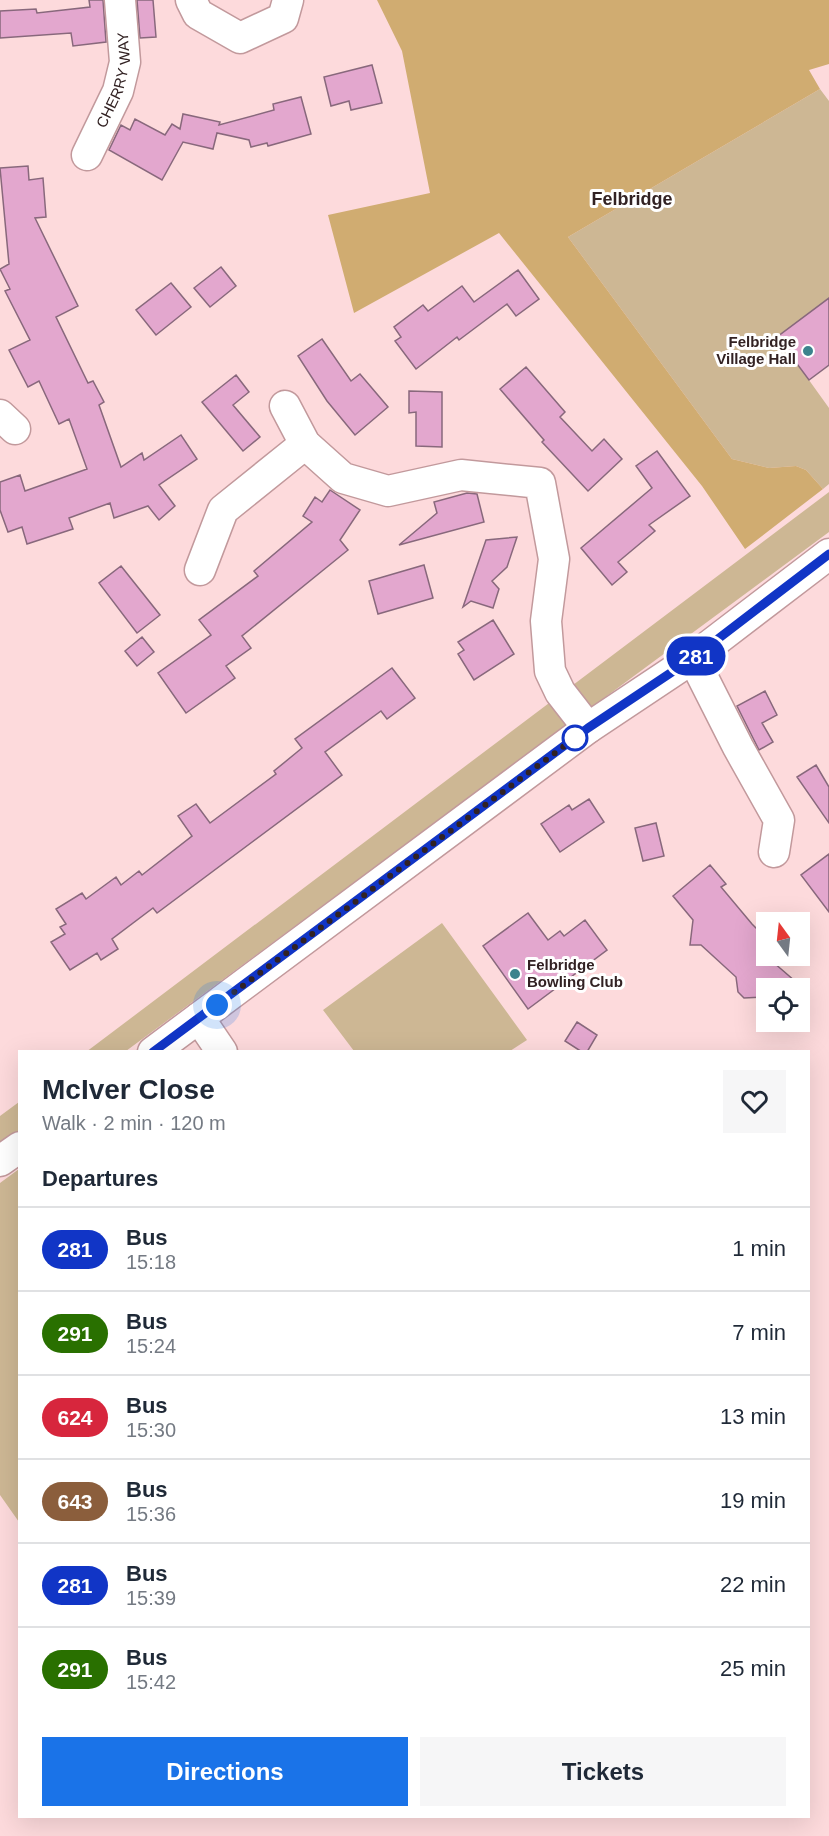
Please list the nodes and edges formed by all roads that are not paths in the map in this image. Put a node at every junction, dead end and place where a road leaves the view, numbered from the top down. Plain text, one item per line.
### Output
1 (120, 0) edge
2 (191, 0) edge
3 (288, 0) edge
4 (87, 155) dead end
5 (285, 406) dead end
6 (305, 444) junction
7 (829, 554) edge
8 (200, 570) dead end
9 (693, 658) junction
10 (588, 728) junction
11 (774, 852) dead end
12 (199, 1018) junction
13 (156, 1050) edge
14 (221, 1050) edge
15 (18, 1148) edge
16 (0, 1161) edge

1 - 4 street, CHERRY WAY
2 - 3 street
5 - 6 street
6 - 8 street
6 - 10 street
7 - 9 street
9 - 10 street
9 - 11 street
10 - 12 street
12 - 13 street
12 - 14 street
15 - 16 street

